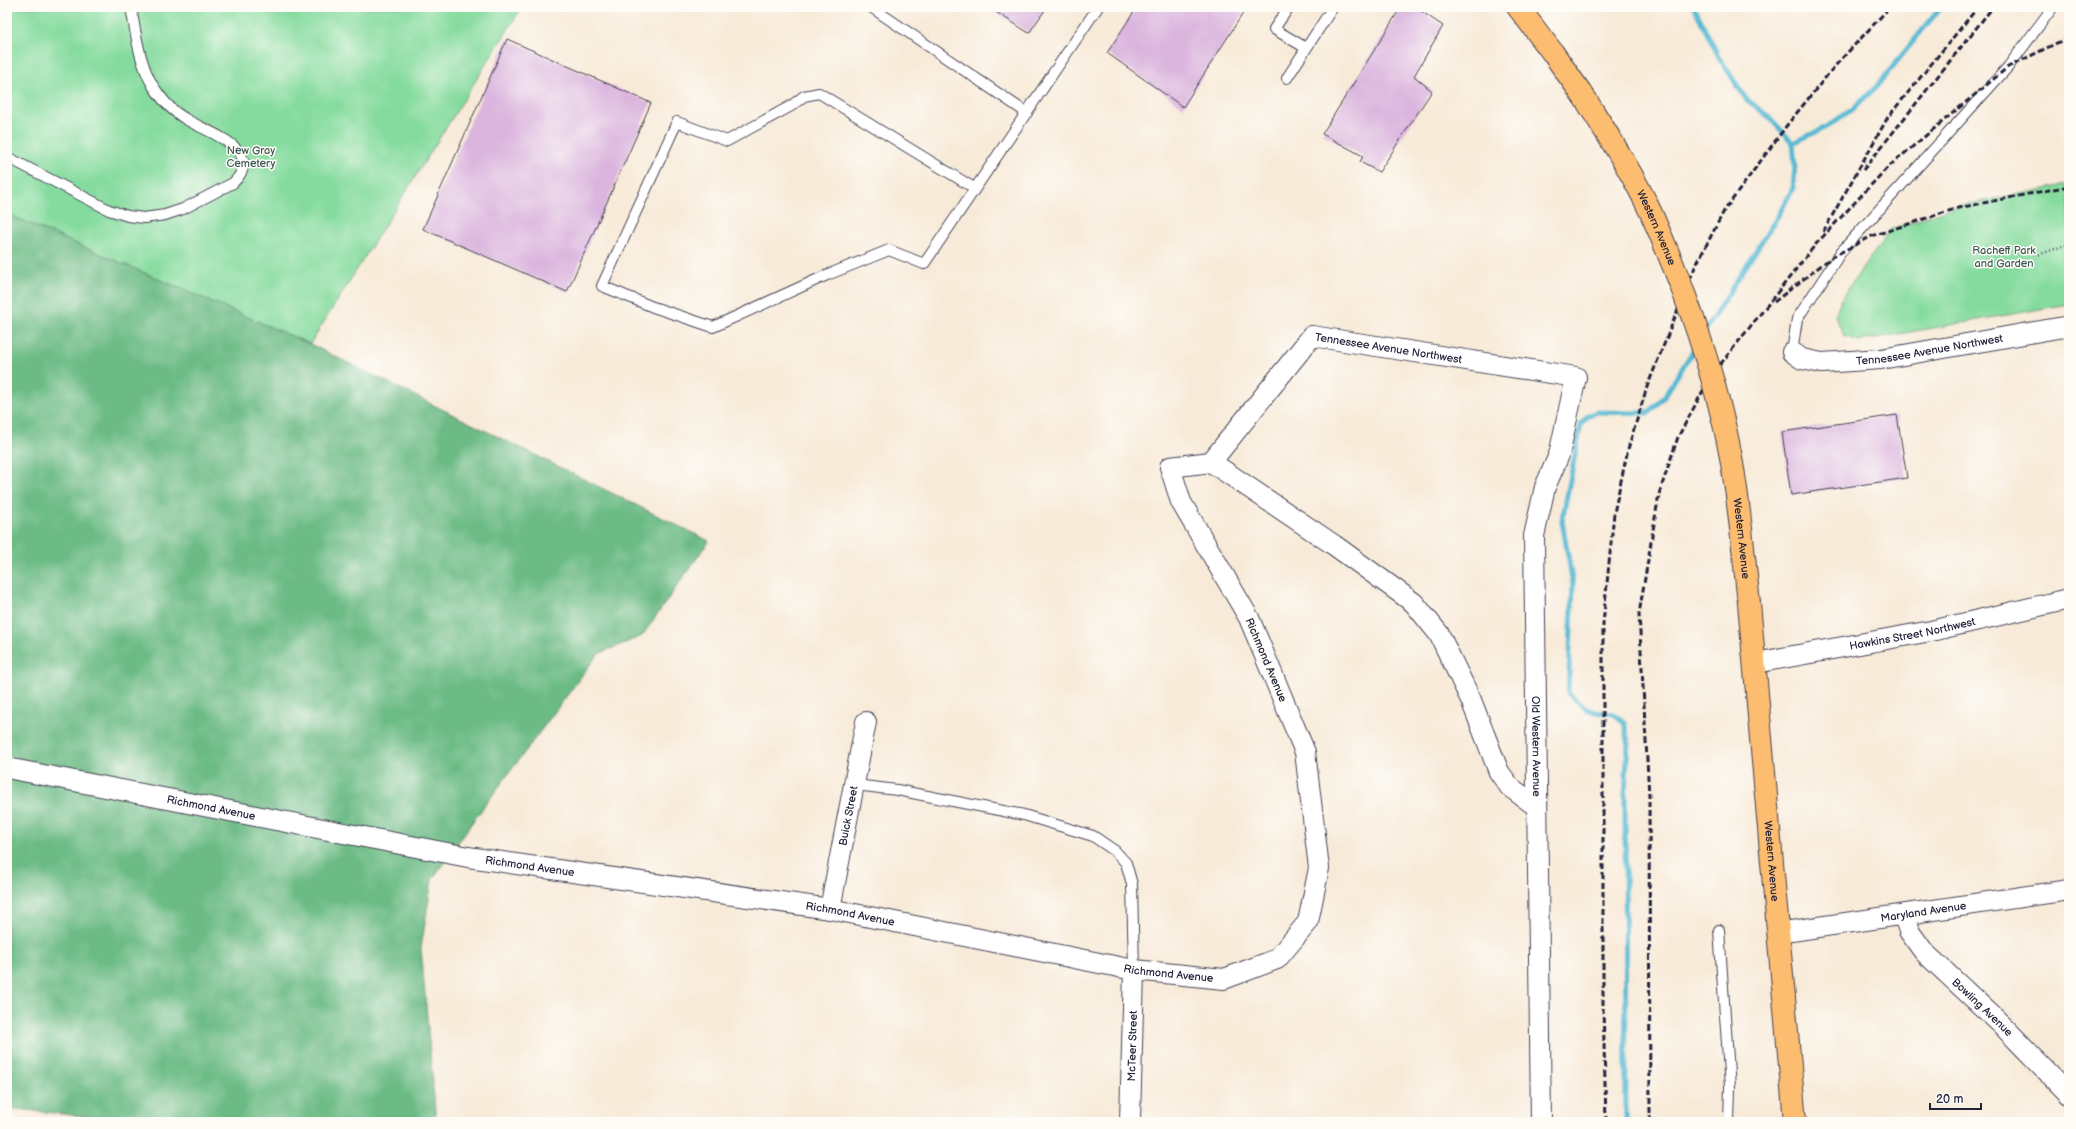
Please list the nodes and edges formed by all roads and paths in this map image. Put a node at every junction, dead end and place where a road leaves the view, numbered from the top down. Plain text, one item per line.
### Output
1 (131, 7) edge
2 (871, 7) edge
3 (1098, 7) edge
4 (1289, 7) edge
5 (1333, 7) edge
6 (1518, 7) edge
7 (2053, 7) edge
8 (1306, 48) junction
9 (1287, 78) dead end
10 (1027, 113) junction
11 (7, 157) edge
12 (974, 188) junction
13 (2069, 244) edge
14 (2035, 256) dead end
15 (2069, 326) edge
16 (1792, 352) joint
17 (1576, 378) joint
18 (1211, 462) junction
19 (2069, 598) edge
20 (1755, 663) junction
21 (866, 722) dead end
22 (7, 768) edge
23 (855, 785) junction
24 (1537, 807) junction
25 (2069, 890) edge
26 (830, 909) junction
27 (1904, 916) junction
28 (1719, 930) dead end
29 (1778, 933) junction
30 (1134, 970) junction
31 (2069, 1094) edge
32 (1130, 1122) edge
33 (1541, 1122) edge
34 (1729, 1122) edge
35 (1795, 1122) edge

1 - 11 lane
2 - 10 lane
3 - 10 lane
4 - 8 lane
5 - 8 lane
6 - 20 main road, Western Avenue, bridge
7 - 16 lane
8 - 9 lane
10 - 12 lane
12 - 12 lane
13 - 14 path
15 - 16 street, Tennessee Avenue Northwest
17 - 18 street, Tennessee Avenue Northwest
17 - 24 street, Old Western Avenue
18 - 24 street
18 - 30 street, Richmond Avenue
19 - 20 street, Hawkins Street Northwest
20 - 29 main road, Western Avenue
21 - 23 street, Buick Street
22 - 26 street, Richmond Avenue
23 - 26 street, Buick Street
23 - 30 lane
24 - 33 street, Old Western Avenue
25 - 27 street, Maryland Avenue
26 - 30 street, Richmond Avenue
27 - 29 street, Maryland Avenue
27 - 31 street, Bowling Avenue
28 - 34 lane
29 - 35 main road, Western Avenue
30 - 32 street, McTeer Street

